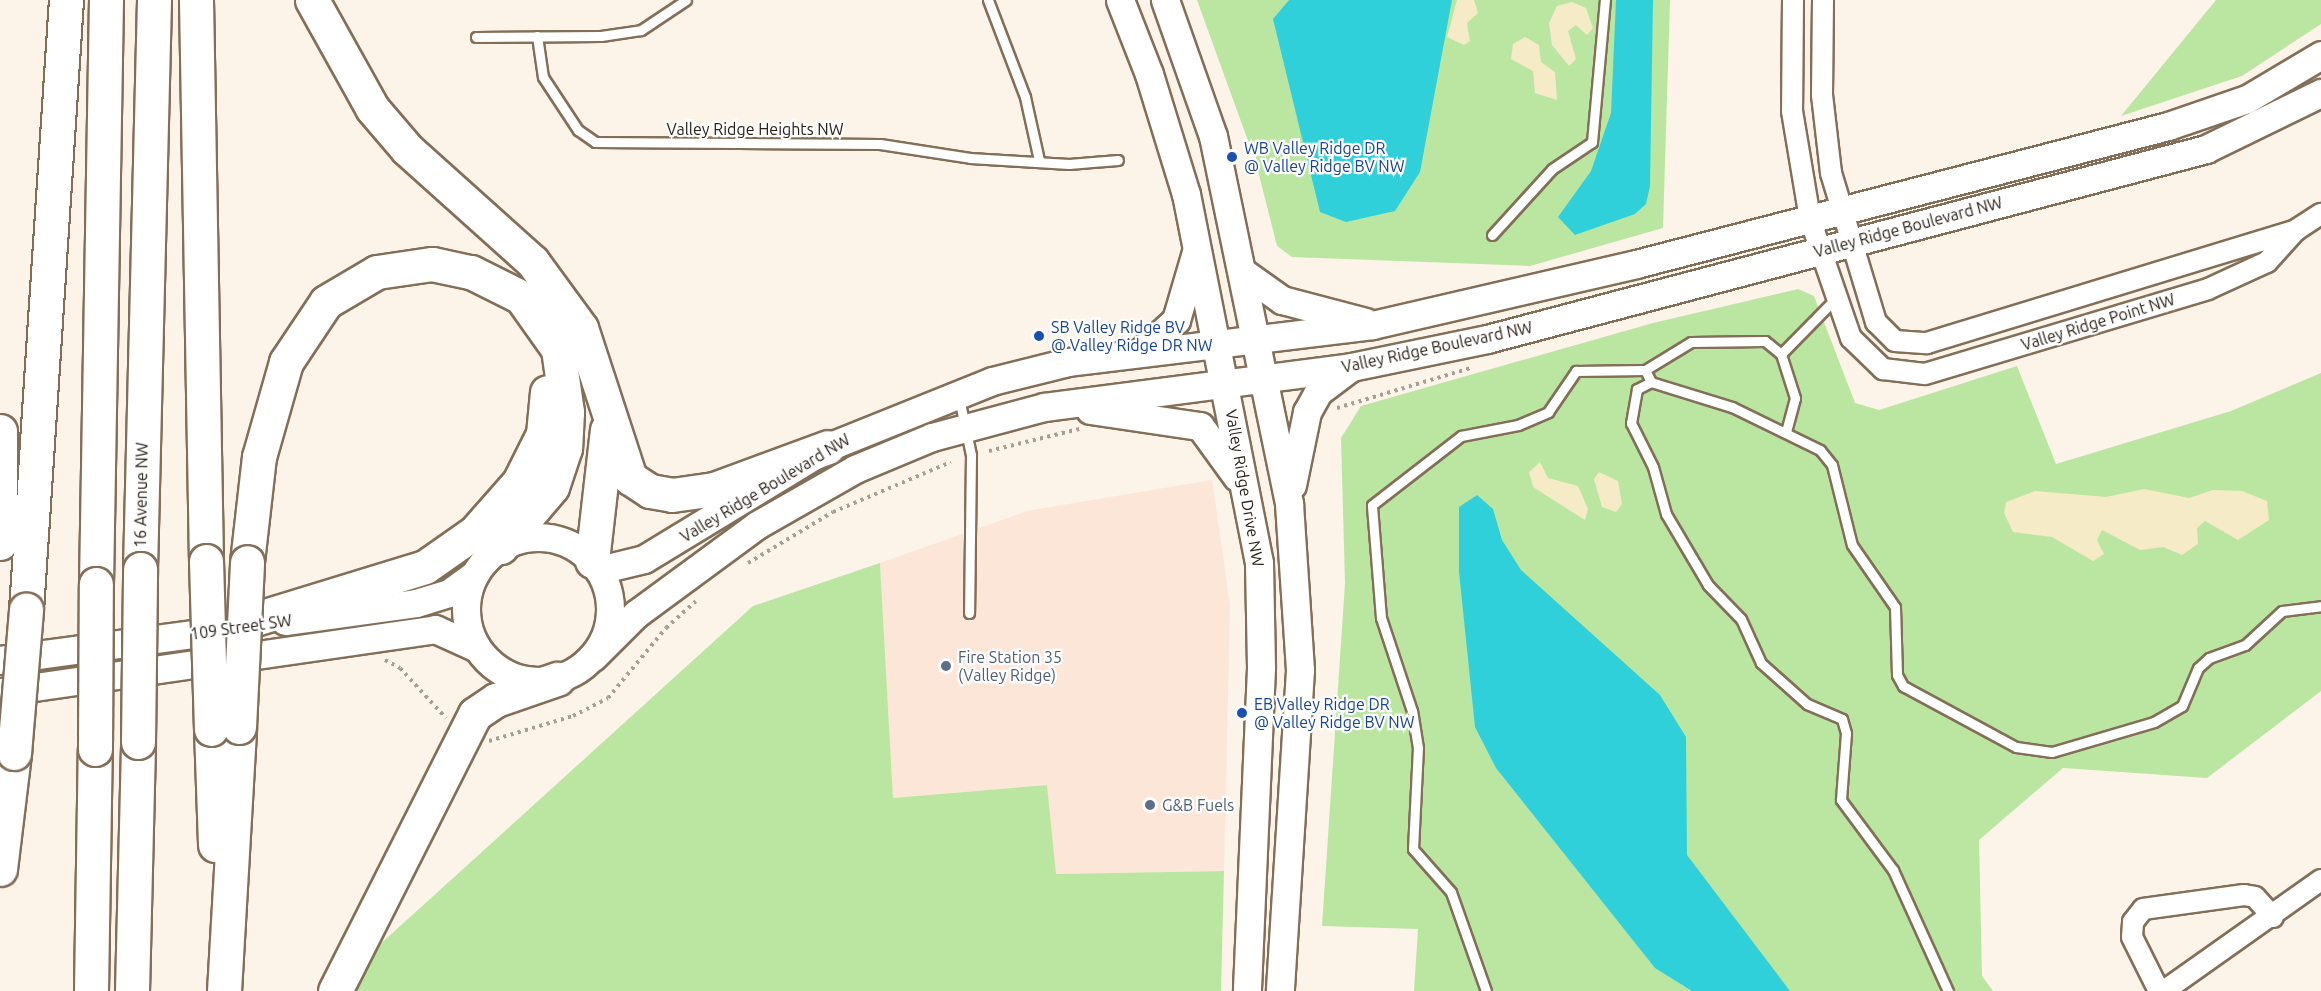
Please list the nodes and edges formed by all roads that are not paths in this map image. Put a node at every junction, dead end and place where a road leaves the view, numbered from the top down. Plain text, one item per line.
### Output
1 (66, 0) edge
2 (105, 0) edge
3 (154, 0) edge
4 (196, 0) edge
5 (312, 0) edge
6 (686, 0) edge
7 (988, 0) edge
8 (1120, 0) edge
9 (1165, 0) edge
10 (1605, 0) edge
11 (1793, 0) edge
12 (1823, 0) edge
13 (537, 36) junction
14 (476, 37) dead end
15 (2321, 55) edge
16 (2321, 93) edge
17 (1039, 160) junction
18 (1118, 160) dead end
19 (1839, 211) junction
20 (2321, 214) edge
21 (1810, 219) junction
22 (2296, 230) junction
23 (1492, 235) dead end
24 (1849, 243) junction
25 (1198, 245) junction
26 (1819, 250) junction
27 (1244, 273) junction
28 (1836, 298) junction
29 (542, 321) junction
30 (1372, 325) junction
31 (1258, 341) junction
32 (1896, 341) junction
33 (1218, 346) junction
34 (1140, 353) junction
35 (1781, 354) junction
36 (1352, 367) junction
37 (1883, 369) junction
38 (1644, 370) junction
39 (1266, 379) junction
40 (1651, 382) junction
41 (1225, 384) junction
42 (956, 392) junction
43 (1044, 407) junction
44 (609, 413) junction
45 (969, 425) junction
46 (0, 431) edge
47 (1786, 432) junction
48 (828, 447) junction
49 (1247, 495) junction
50 (1289, 504) junction
51 (0, 543) edge
52 (501, 548) junction
53 (595, 565) junction
54 (476, 574) junction
55 (2321, 606) edge
56 (969, 613) dead end
57 (219, 630) junction
58 (477, 648) junction
59 (593, 657) junction
60 (0, 660) edge
61 (557, 679) junction
62 (0, 692) edge
63 (225, 728) junction
64 (0, 869) edge
65 (2321, 880) edge
66 (2273, 917) junction
67 (91, 991) edge
68 (132, 991) edge
69 (222, 991) edge
70 (335, 991) edge
71 (1247, 991) edge
72 (1280, 991) edge
73 (1486, 991) edge
74 (1948, 991) edge
75 (2159, 991) edge
76 (2164, 991) edge

1 - 64 highway, bridge
2 - 67 highway, bridge
3 - 68 highway, 16 Avenue NW, bridge
4 - 63 highway, bridge
5 - 44 highway
6 - 13 lane
7 - 17 lane
8 - 25 street, Valley Ridge Drive NW
9 - 27 street
10 - 23 lane
11 - 21 street
12 - 19 street
13 - 14 lane
13 - 17 lane, Valley Ridge Heights NW
15 - 19 street, Valley Ridge Boulevard NW
16 - 24 street, Valley Ridge Boulevard NW
17 - 18 lane, Valley Ridge Heights NW
19 - 21 street, Valley Ridge Boulevard NW
19 - 24 street
20 - 22 street, Valley Ridge Point NW
21 - 26 street
21 - 30 street, Valley Ridge Boulevard NW
22 - 32 street, Valley Ridge Point NW
22 - 37 street, Valley Ridge Point NW
24 - 26 street, Valley Ridge Boulevard NW
24 - 32 street
25 - 33 street, Valley Ridge Drive NW
25 - 34 street
26 - 28 street
26 - 36 street, Valley Ridge Boulevard NW
27 - 30 street
27 - 31 street
28 - 35 lane
28 - 37 street
29 - 52 highway
29 - 57 highway
29 - 63 highway, bridge
30 - 31 street, Valley Ridge Boulevard NW
31 - 33 street, Valley Ridge Boulevard NW
31 - 39 street
32 - 37 street
33 - 34 street, Valley Ridge Boulevard NW
33 - 41 street, Valley Ridge Drive NW
34 - 42 street, Valley Ridge Boulevard NW
35 - 38 lane
35 - 47 lane
36 - 39 street, Valley Ridge Boulevard NW
36 - 50 street
38 - 40 lane
38 - 73 lane
39 - 41 street, Valley Ridge Boulevard NW
39 - 50 street
40 - 47 lane
40 - 74 lane
41 - 43 street, Valley Ridge Boulevard NW
41 - 49 street, Valley Ridge Drive NW
42 - 45 lane
42 - 48 street, Valley Ridge Boulevard NW
43 - 45 street, Valley Ridge Boulevard NW
43 - 49 street
44 - 48 highway
44 - 53 highway
45 - 56 lane
45 - 59 street, Valley Ridge Boulevard NW
46 - 51 highway
47 - 55 lane
48 - 53 street, Valley Ridge Boulevard NW
49 - 71 street, Valley Ridge Drive NW
50 - 72 street
52 - 53 street
52 - 54 street
53 - 59 street
54 - 57 street, 109 Street SW
54 - 58 street
57 - 60 street, 109 Street SW
58 - 61 street
58 - 62 street, 109 Street SW
59 - 61 street
61 - 70 highway
63 - 69 highway
65 - 66 street
66 - 75 street
66 - 76 street

